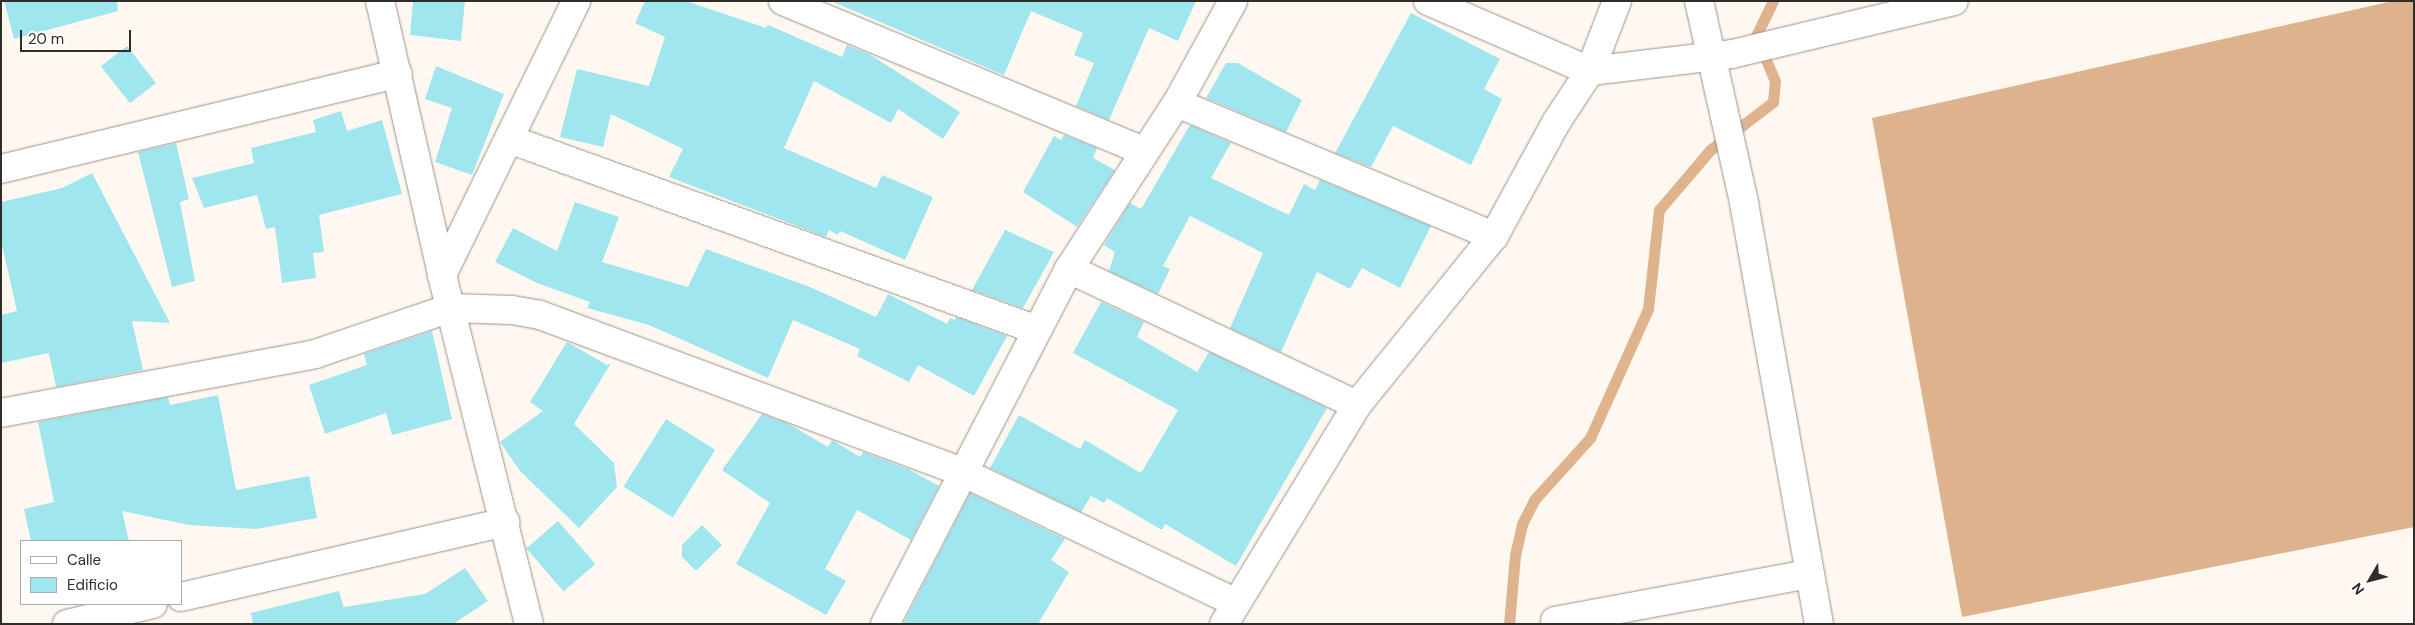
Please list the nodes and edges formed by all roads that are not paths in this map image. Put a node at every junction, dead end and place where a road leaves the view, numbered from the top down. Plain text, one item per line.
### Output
1 (380, 1) edge
2 (576, 1) edge
3 (782, 1) edge
4 (1233, 1) edge
5 (1428, 1) edge
6 (1617, 1) edge
7 (1699, 1) edge
8 (1954, 1) edge
9 (1709, 55) junction
10 (1590, 71) junction
11 (398, 74) junction
12 (1177, 103) junction
13 (509, 139) junction
14 (1144, 151) junction
15 (1, 169) edge
16 (1494, 236) junction
17 (1069, 269) junction
18 (442, 275) junction
19 (451, 308) junction
20 (1037, 330) junction
21 (1357, 405) junction
22 (1, 413) edge
23 (964, 472) junction
24 (505, 522) junction
25 (1808, 574) junction
26 (182, 597) edge
27 (149, 605) edge
28 (1230, 614) edge
29 (1555, 622) dead end
30 (67, 624) edge
31 (529, 624) edge
32 (885, 624) edge
33 (1819, 624) edge

1 - 11 street
2 - 13 street
3 - 14 street
4 - 12 street
5 - 10 street
6 - 10 street
7 - 9 street
8 - 9 street
9 - 10 street
9 - 25 street
10 - 16 street
11 - 15 street
11 - 18 street
12 - 14 street
12 - 16 street
13 - 18 street
13 - 20 street
14 - 17 street
16 - 21 street
17 - 20 street
17 - 21 street
18 - 19 street
19 - 22 street
19 - 23 street
19 - 24 street
20 - 23 street
21 - 28 street
23 - 28 street
23 - 32 street
24 - 26 street
24 - 31 street
25 - 29 street
25 - 33 street
27 - 30 street

